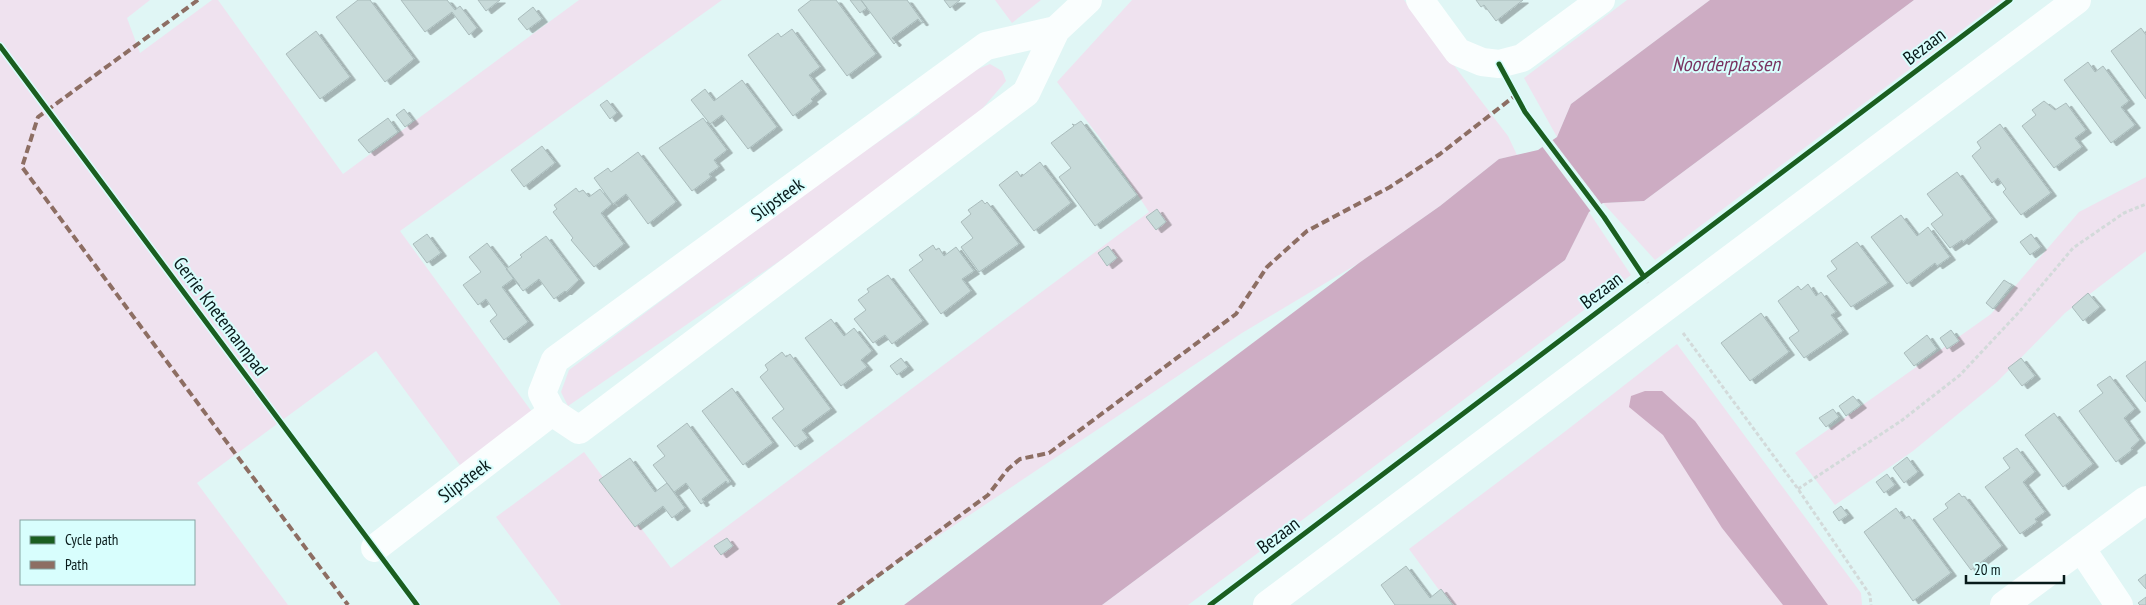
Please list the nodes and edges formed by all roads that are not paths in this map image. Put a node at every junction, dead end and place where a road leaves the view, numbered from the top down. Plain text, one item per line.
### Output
1 (1088, 0) edge
2 (1420, 0) edge
3 (1601, 0) edge
4 (2077, 0) edge
5 (1056, 30) junction
6 (552, 412) junction
7 (2146, 500) edge
8 (375, 548) dead end
9 (2081, 548) junction
10 (1267, 605) edge
11 (2004, 605) edge
12 (2119, 605) edge

1 - 5 street
2 - 3 street
4 - 10 street
5 - 6 street, Slipsteek
5 - 6 street
6 - 8 street, Slipsteek
7 - 9 street
9 - 11 street
9 - 12 street

